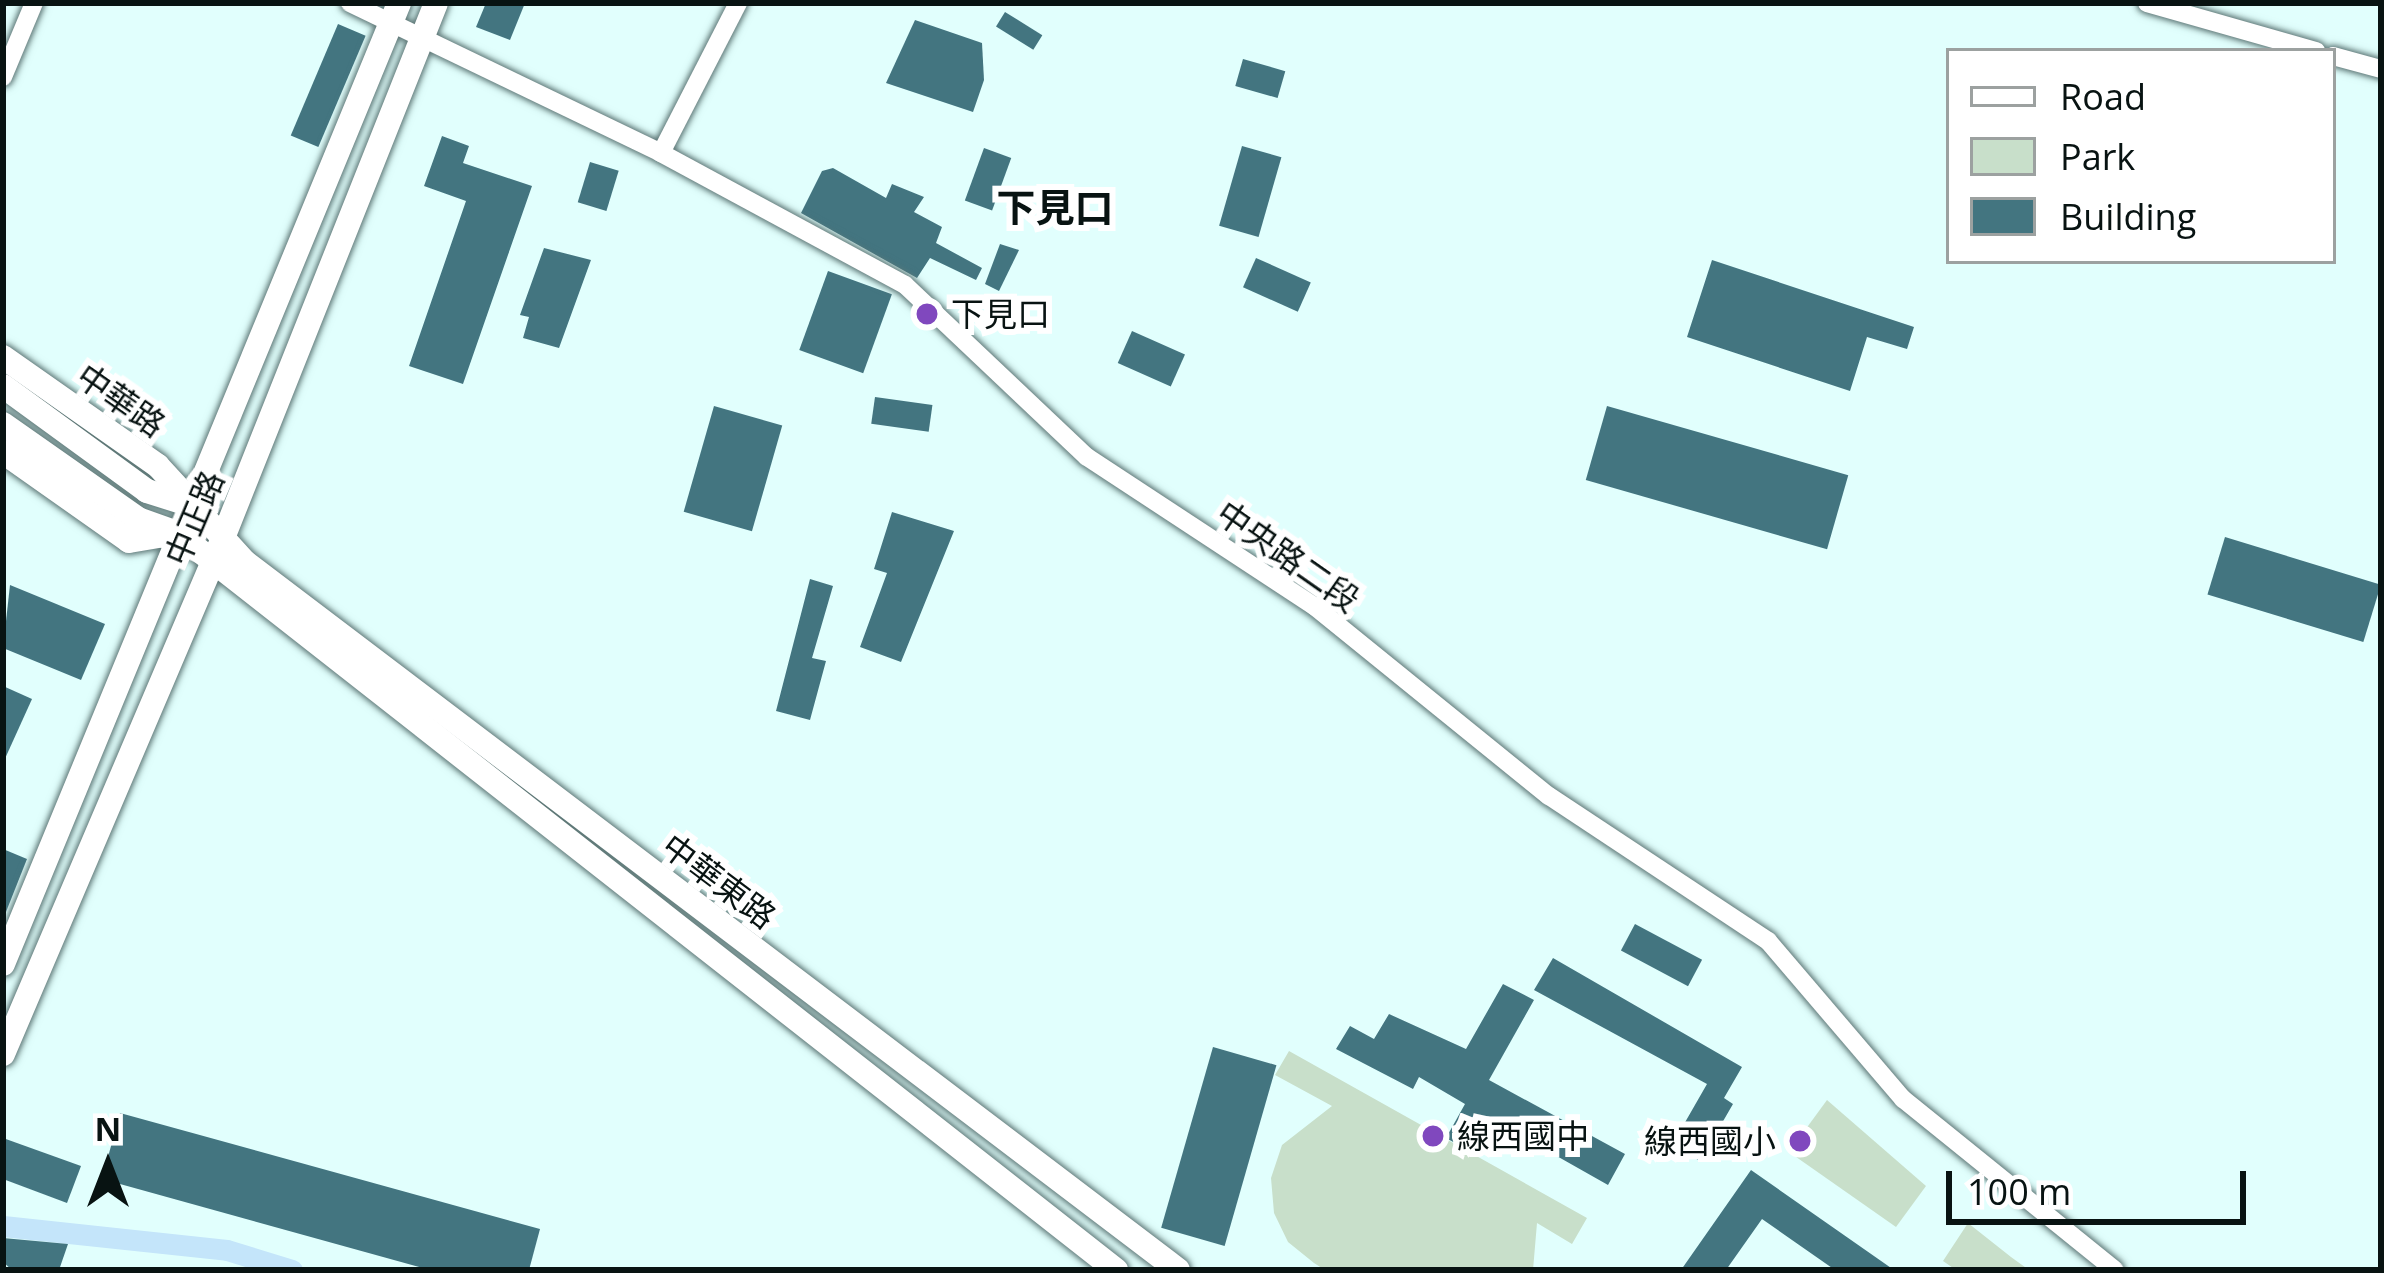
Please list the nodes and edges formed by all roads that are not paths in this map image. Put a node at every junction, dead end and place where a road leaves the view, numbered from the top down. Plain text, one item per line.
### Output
1 (34, 3) edge
2 (350, 3) edge
3 (436, 3) edge
4 (738, 3) edge
5 (2147, 3) edge
6 (395, 14) edge
7 (421, 39) junction
8 (2305, 48) edge
9 (2336, 57) edge
10 (2381, 70) edge
11 (3, 77) edge
12 (661, 153) junction
13 (3, 357) edge
14 (3, 386) edge
15 (3, 424) edge
16 (3, 452) edge
17 (194, 506) junction
18 (177, 533) junction
19 (216, 554) junction
20 (3, 964) edge
21 (3, 1054) edge
22 (1116, 1270) edge
23 (1178, 1270) edge
24 (2115, 1270) edge

1 - 11 street
2 - 6 street, 中央路二段
3 - 7 main road, 中正路
4 - 12 street
5 - 8 street
6 - 7 street, 中央路二段
6 - 17 main road, 中正路
7 - 12 street, 中央路二段
7 - 19 main road, 中正路
9 - 10 street
12 - 24 street, 中央路二段
13 - 17 main road, 中華路
14 - 17 main road, 中華路
15 - 18 main road
16 - 18 main road
17 - 18 main road, 中正路
17 - 19 main road, 中華路
18 - 19 main road
18 - 20 main road, 中正路
19 - 21 main road, 中正路
19 - 22 main road, 中華東路
19 - 23 main road, 中華東路

